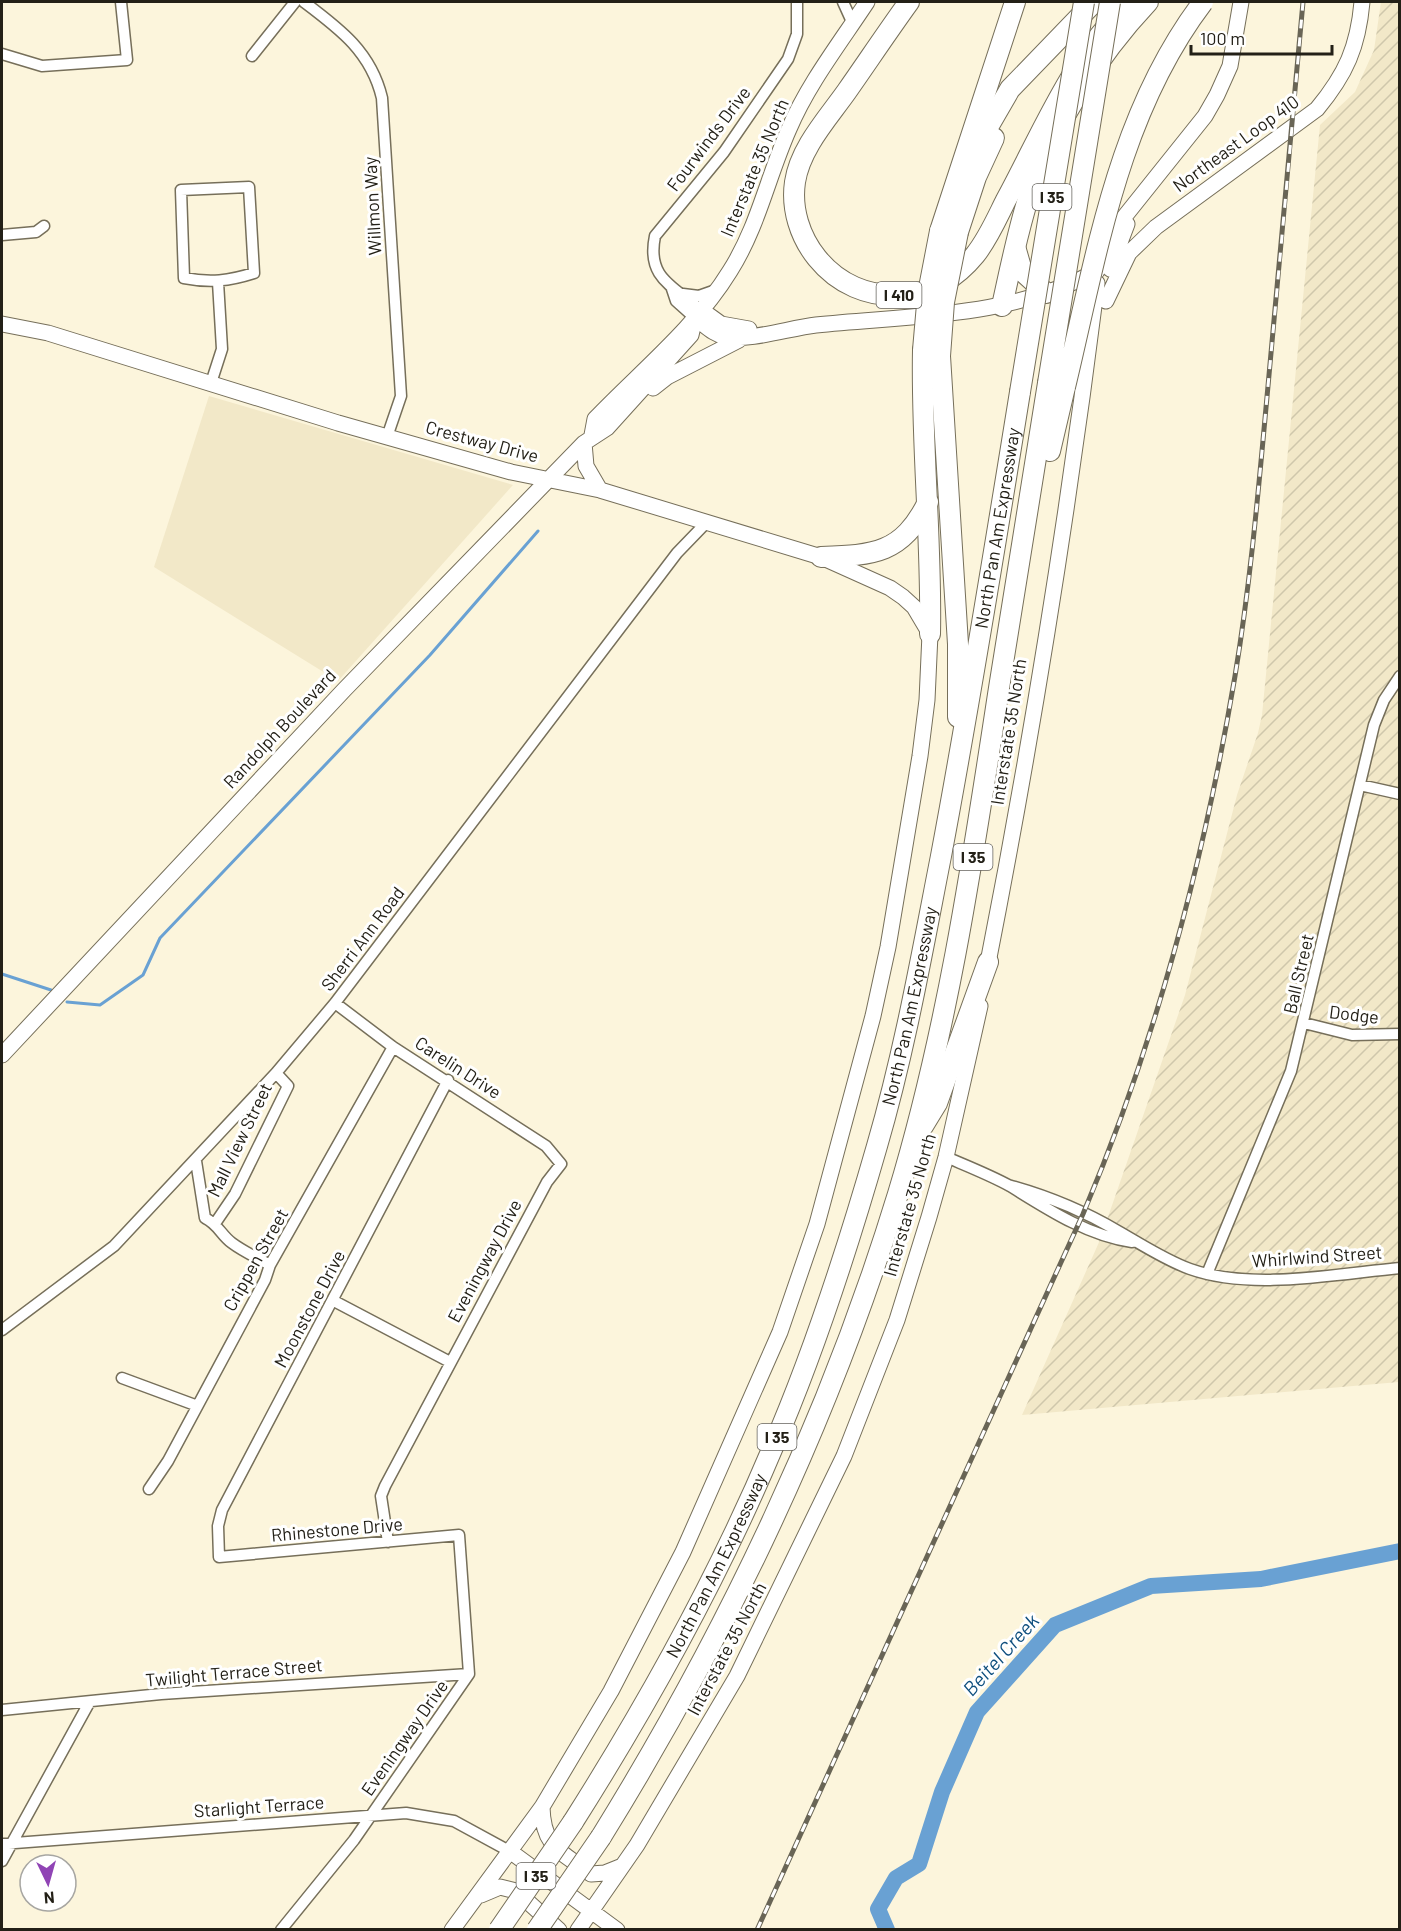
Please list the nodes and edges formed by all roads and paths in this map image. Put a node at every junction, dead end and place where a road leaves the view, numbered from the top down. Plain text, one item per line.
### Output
1 (121, 2) edge
2 (295, 2) edge
3 (304, 2) edge
4 (797, 2) edge
5 (843, 2) edge
6 (867, 2) edge
7 (909, 2) edge
8 (1015, 2) edge
9 (1071, 2) edge
10 (1084, 2) edge
11 (1094, 2) edge
12 (1110, 2) edge
13 (1132, 2) edge
14 (1148, 2) edge
15 (1203, 2) edge
16 (1241, 2) edge
17 (1362, 2) edge
18 (853, 24) junction
19 (1051, 47) junction
20 (2, 54) edge
21 (252, 56) dead end
22 (954, 190) junction
23 (1137, 202) junction
24 (44, 226) dead end
25 (949, 231) junction
26 (2, 235) edge
27 (1016, 249) junction
28 (1098, 270) junction
29 (218, 282) junction
30 (717, 290) junction
31 (677, 292) junction
32 (1046, 293) junction
33 (1106, 301) junction
34 (1002, 306) junction
35 (697, 311) junction
36 (2, 324) edge
37 (767, 332) junction
38 (742, 339) junction
39 (932, 353) junction
40 (211, 383) junction
41 (1057, 385) junction
42 (1020, 392) junction
43 (619, 415) junction
44 (1080, 420) junction
45 (387, 436) junction
46 (588, 439) junction
47 (549, 480) junction
48 (600, 490) junction
49 (928, 502) junction
50 (705, 524) junction
51 (821, 557) junction
52 (930, 634) junction
53 (1400, 676) edge
54 (960, 753) junction
55 (1360, 785) junction
56 (1400, 794) edge
57 (988, 963) junction
58 (335, 1003) junction
59 (1304, 1023) junction
60 (1400, 1034) edge
61 (393, 1047) junction
62 (2, 1055) edge
63 (276, 1073) junction
64 (448, 1080) junction
65 (911, 1146) junction
66 (946, 1157) junction
67 (196, 1161) junction
68 (561, 1164) joint
69 (216, 1222) junction
70 (270, 1264) junction
71 (1400, 1268) edge
72 (1206, 1274) junction
73 (334, 1300) junction
74 (2, 1330) edge
75 (450, 1362) junction
76 (122, 1378) dead end
77 (195, 1405) junction
78 (149, 1490) dead end
79 (459, 1535) joint
80 (388, 1542) junction
81 (219, 1557) joint
82 (469, 1674) junction
83 (89, 1703) junction
84 (2, 1710) edge
85 (542, 1807) junction
86 (372, 1815) junction
87 (6, 1843) edge
88 (511, 1852) junction
89 (2, 1861) edge
90 (621, 1867) junction
91 (477, 1898) junction
92 (591, 1910) junction
93 (281, 1929) edge
94 (452, 1929) edge
95 (499, 1929) edge
96 (537, 1929) edge
97 (559, 1929) edge
98 (578, 1929) edge
99 (617, 1929) edge

1 - 20 street
2 - 21 street
3 - 45 street, Willmon Way
4 - 31 street, Fourwinds Drive
5 - 18 street
6 - 18 main road, Interstate 35 North
7 - 13 highway, I 410
8 - 22 highway
9 - 42 highway, bridge
10 - 42 highway, North Pan Am Expressway / I 35, bridge
11 - 19 highway
12 - 41 highway, North Pan Am Expressway / I 35, bridge
14 - 27 highway
15 - 41 highway, bridge
16 - 23 main road, Interstate 35 North
17 - 33 main road, Northeast Loop 410
18 - 30 main road, Interstate 35 North
19 - 22 highway
19 - 25 highway
22 - 25 highway
23 - 28 main road, Interstate 35 North
23 - 33 main road, Interstate 35 North
24 - 26 street
25 - 39 highway, bridge
27 - 32 highway
27 - 34 highway
28 - 32 main road
28 - 44 main road, Interstate 35 North
29 - 29 street
29 - 40 street
30 - 31 street
30 - 35 main road, Interstate 35 North
31 - 35 street, Fourwinds Drive
32 - 34 main road
33 - 44 main road, Interstate 35 North
34 - 37 main road
35 - 37 main road
35 - 38 main road
35 - 43 main road, Randolph Boulevard
35 - 46 main road, Randolph Boulevard
36 - 40 main road, Crestway Drive
37 - 38 main road
38 - 43 main road
39 - 49 highway
39 - 54 highway
40 - 45 main road, Crestway Drive
41 - 65 highway, North Pan Am Expressway / I 35
42 - 54 highway, North Pan Am Expressway / I 35
43 - 46 main road, Randolph Boulevard
44 - 57 main road, Interstate 35 North
45 - 47 main road, Crestway Drive
46 - 47 main road, Randolph Boulevard
46 - 48 main road
47 - 48 main road, Crestway Drive
47 - 62 main road, Randolph Boulevard
48 - 50 main road, Crestway Drive
49 - 51 highway
49 - 52 highway
50 - 51 main road, Crestway Drive
50 - 58 street, Sherri Ann Road
51 - 52 main road, Crestway Drive
52 - 85 main road
53 - 55 street, Ball Street
54 - 95 highway, North Pan Am Expressway / I 35, bridge
55 - 56 street
55 - 59 street, Ball Street
57 - 65 highway
57 - 66 main road, Interstate 35 North
58 - 61 street, Carelin Drive
58 - 63 street, Sherri Ann Road
59 - 60 street, Dodge
59 - 72 street, Ball Street
61 - 64 street, Carelin Drive
61 - 70 street, Crippen Street
63 - 67 street, Sherri Ann Road
63 - 69 street, Mall View Street
64 - 68 street, Carelin Drive
64 - 73 street, Moonstone Drive
65 - 96 highway, North Pan Am Expressway / I 35, bridge
66 - 72 street, Whirlwind Street
66 - 90 main road, Interstate 35 North
67 - 69 street
67 - 74 street, Sherri Ann Road
68 - 75 street, Eveningway Drive
69 - 70 street
70 - 77 street, Crippen Street
71 - 72 street, Whirlwind Street
73 - 75 street
73 - 81 street, Moonstone Drive
75 - 80 street, Eveningway Drive
76 - 77 street
77 - 78 street, Crippen Street
79 - 80 street, Rhinestone Drive
79 - 82 street, Eveningway Drive
80 - 81 street, Rhinestone Drive
82 - 83 street, Twilight Terrace Street
82 - 86 street, Eveningway Drive
83 - 84 street, Twilight Terrace Street
83 - 87 street
85 - 88 main road
85 - 90 main road
86 - 87 street, Starlight Terrace
86 - 88 street, Starlight Terrace
86 - 93 street, Eveningway Drive
87 - 89 street
88 - 91 main road
88 - 92 main road
90 - 92 main road, Interstate 35 North
91 - 94 main road
91 - 97 main road
92 - 98 main road, Interstate 35 North
92 - 99 main road

